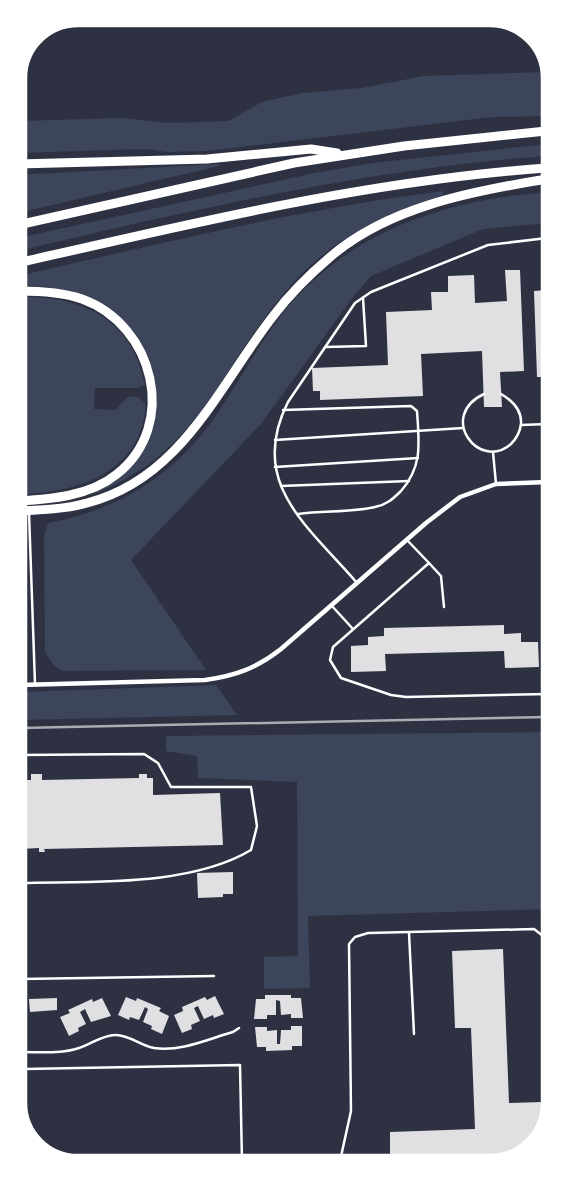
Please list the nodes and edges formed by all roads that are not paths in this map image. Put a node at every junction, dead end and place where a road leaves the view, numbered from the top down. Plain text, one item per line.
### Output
1 (542, 131) edge
2 (347, 154) junction
3 (26, 164) edge
4 (542, 168) edge
5 (542, 180) edge
6 (26, 222) edge
7 (542, 239) edge
8 (26, 261) edge
9 (26, 291) edge
10 (363, 297) junction
11 (325, 347) junction
12 (484, 394) dead end
13 (501, 394) dead end
14 (284, 410) junction
15 (542, 424) edge
16 (521, 425) junction
17 (463, 428) junction
18 (418, 431) junction
19 (274, 440) junction
20 (493, 452) junction
21 (418, 458) junction
22 (275, 467) junction
23 (410, 481) junction
24 (542, 482) edge
25 (496, 484) junction
26 (281, 486) junction
27 (26, 500) edge
28 (29, 511) joint
29 (298, 514) junction
30 (407, 540) junction
31 (429, 563) junction
32 (357, 583) junction
33 (332, 605) junction
34 (444, 607) dead end
35 (352, 629) junction
36 (35, 684) junction
37 (26, 685) edge
38 (542, 694) edge
39 (26, 754) edge
40 (26, 882) edge
41 (409, 932) junction
42 (542, 935) edge
43 (214, 976) dead end
44 (26, 979) edge
45 (239, 1028) dead end
46 (414, 1034) dead end
47 (26, 1052) edge
48 (26, 1069) edge
49 (242, 1155) edge
50 (341, 1155) edge

1 - 2 highway
2 - 3 highway
2 - 6 highway
4 - 8 highway
5 - 28 highway
7 - 10 lane
9 - 27 highway
10 - 11 lane
10 - 11 lane
11 - 14 lane
12 - 17 lane
13 - 16 lane
14 - 18 lane
14 - 19 lane
15 - 16 lane
16 - 20 lane
17 - 18 lane
17 - 20 lane
18 - 19 lane
18 - 21 lane
19 - 22 lane
20 - 25 lane
21 - 22 lane
21 - 23 lane
22 - 26 lane
23 - 26 lane
23 - 29 lane
24 - 25 street
25 - 30 street
26 - 29 lane
28 - 36 lane
29 - 32 lane
30 - 31 lane
30 - 32 street
31 - 34 lane
31 - 35 lane
32 - 33 street
33 - 35 lane
33 - 36 street
35 - 38 lane
36 - 37 street
39 - 40 lane
41 - 42 lane
41 - 46 lane
41 - 50 lane
43 - 44 lane
45 - 47 lane
48 - 49 lane

